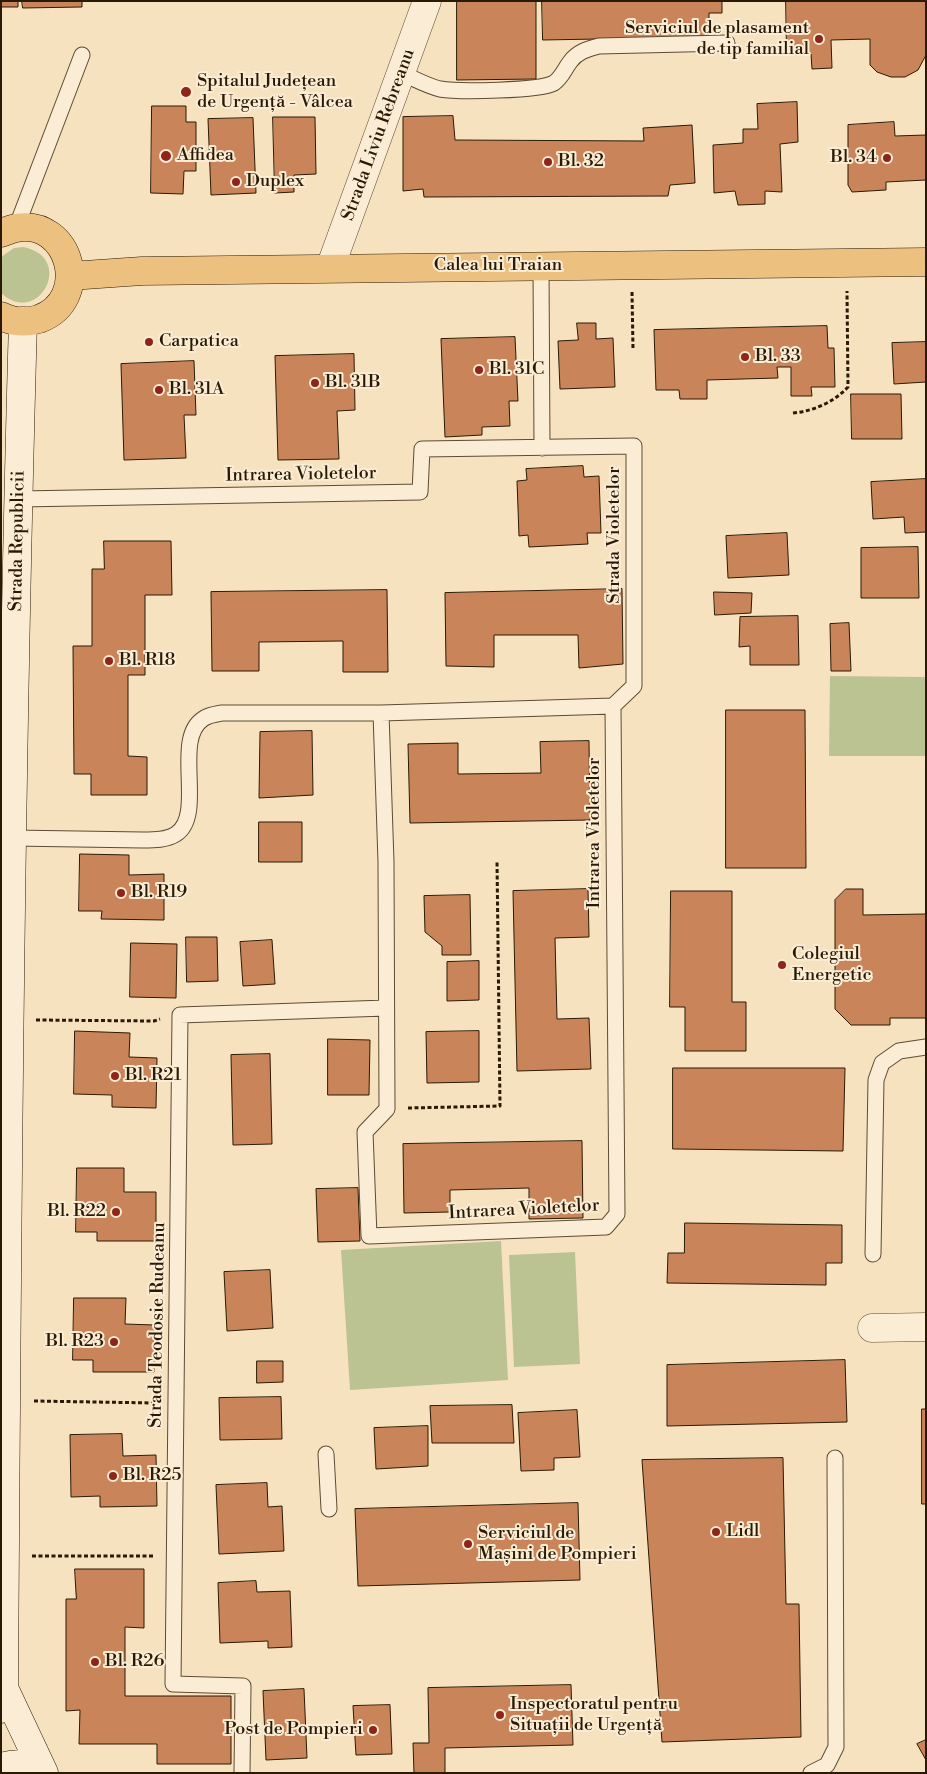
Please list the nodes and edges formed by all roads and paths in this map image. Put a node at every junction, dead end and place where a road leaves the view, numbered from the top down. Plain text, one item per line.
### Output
1 (427, 1) edge
2 (727, 42) dead end
3 (82, 55) dead end
4 (401, 73) junction
5 (9, 230) edge
6 (846, 262) junction
7 (926, 262) edge
8 (632, 265) junction
9 (541, 266) junction
10 (330, 268) junction
11 (70, 276) junction
12 (12, 318) edge
13 (633, 349) dead end
14 (793, 413) dead end
15 (542, 448) junction
16 (19, 499) junction
17 (9, 584) edge
18 (613, 706) junction
19 (381, 713) junction
20 (12, 838) junction
21 (497, 861) dead end
22 (6, 910) edge
23 (386, 1008) junction
24 (180, 1015) junction
25 (9, 1020) junction
26 (926, 1047) edge
27 (387, 1109) junction
28 (872, 1254) dead end
29 (4, 1256) edge
30 (926, 1327) edge
31 (872, 1328) dead end
32 (7, 1401) junction
33 (176, 1403) junction
34 (326, 1454) dead end
35 (835, 1458) dead end
36 (328, 1508) dead end
37 (5, 1556) junction
38 (174, 1556) junction
39 (3, 1699) edge
40 (1, 1767) edge
41 (43, 1773) edge
42 (242, 1773) edge
43 (811, 1773) edge

1 - 4 main road, Strada Liviu Rebreanu
2 - 4 lane
3 - 5 lane
4 - 10 main road, Strada Liviu Rebreanu
5 - 11 main road
6 - 7 main road, Calea lui Traian
6 - 8 main road, Calea lui Traian
6 - 14 path
8 - 9 main road, Calea lui Traian
8 - 13 path
9 - 10 main road, Calea lui Traian
9 - 15 lane
10 - 11 main road, Calea lui Traian
11 - 12 main road
12 - 16 main road, Strada Republicii
15 - 16 lane, Intrarea Violetelor
15 - 18 lane, Strada Violetelor
16 - 17 main road, Strada Republicii
17 - 20 main road, Strada Republicii
18 - 19 lane
18 - 27 lane, Intrarea Violetelor
19 - 20 lane
19 - 23 lane
20 - 22 main road, Strada Republicii
21 - 27 path
22 - 25 main road, Strada Republicii
23 - 24 lane
23 - 27 lane
24 - 25 path
24 - 33 lane, Strada Teodosie Rudeanu
25 - 29 main road, Strada Republicii
26 - 28 lane
29 - 32 main road, Strada Republicii
30 - 31 main road
32 - 33 path
32 - 37 main road, Strada Republicii
33 - 38 lane, Strada Teodosie Rudeanu
34 - 36 lane
35 - 43 lane
37 - 38 path
37 - 39 main road, Strada Republicii
38 - 42 lane, Strada Teodosie Rudeanu
39 - 41 main road, Strada Republicii
40 - 41 main road, Strada Republicii

